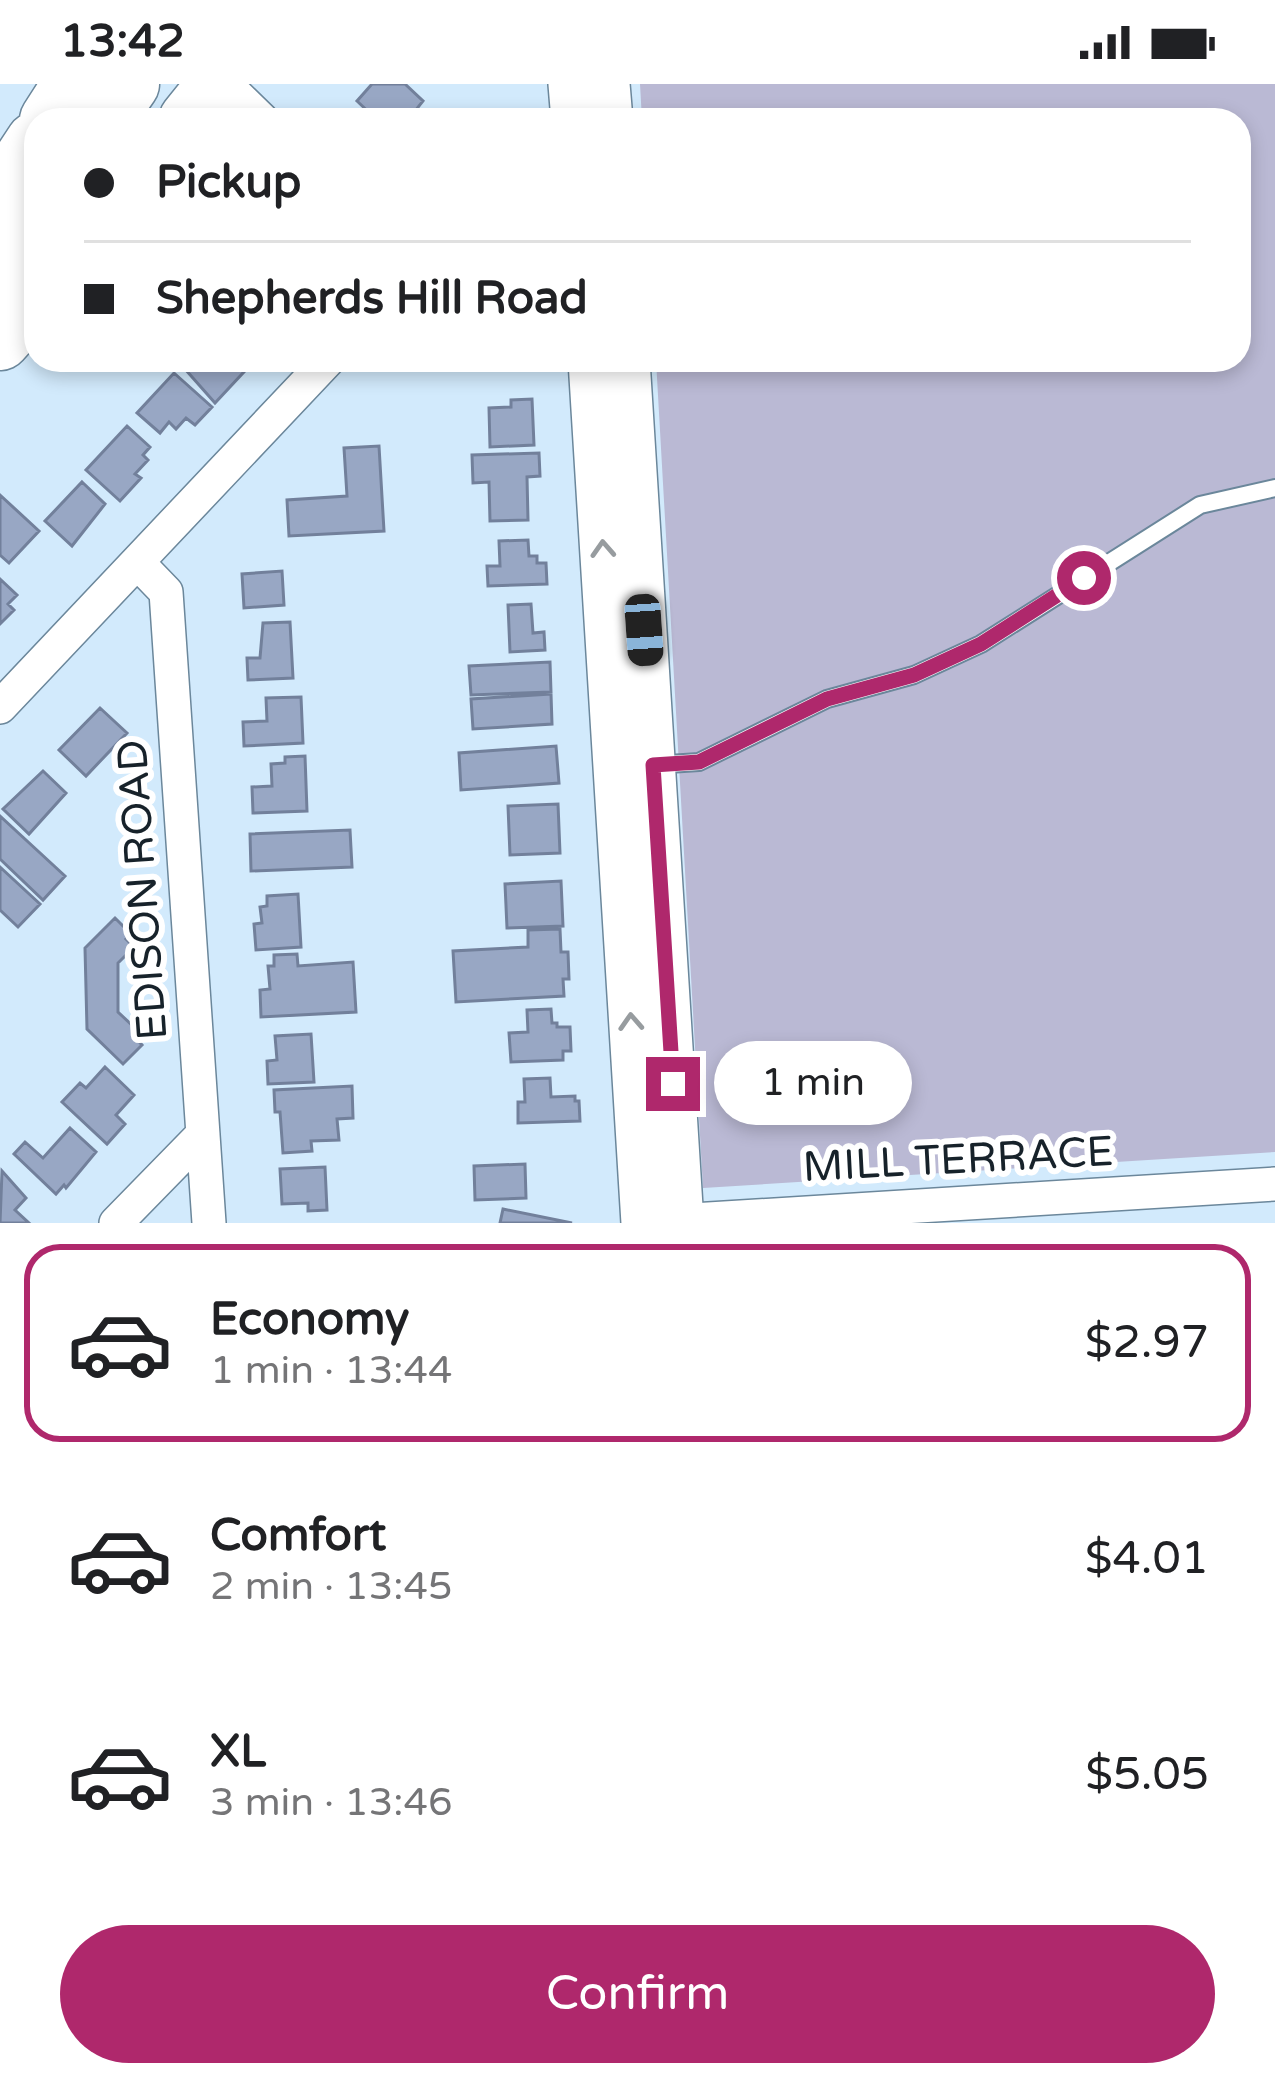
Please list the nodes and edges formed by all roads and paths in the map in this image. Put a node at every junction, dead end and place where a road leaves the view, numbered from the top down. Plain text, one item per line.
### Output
1 (222, 84) edge
2 (200, 108) edge
3 (249, 108) edge
4 (24, 160) edge
5 (0, 196) edge
6 (24, 235) edge
7 (0, 268) edge
8 (24, 313) edge
9 (0, 340) edge
10 (317, 372) edge
11 (592, 372) edge
12 (628, 372) edge
13 (1275, 488) edge
14 (138, 563) junction
15 (0, 707) edge
16 (653, 765) junction
17 (203, 1134) junction
18 (1275, 1184) edge
19 (663, 1222) edge
20 (116, 1223) edge
21 (209, 1223) edge

1 - 2 highway
1 - 3 street
4 - 5 highway
6 - 7 highway
8 - 9 highway
10 - 14 street
19 -> 11 main road
12 - 16 main road
13 - 16 lane
14 - 15 street
14 - 17 street, EDISON ROAD
16 - 19 main road
17 - 20 street
17 - 21 street, EDISON ROAD
18 - 19 street, MILL TERRACE

